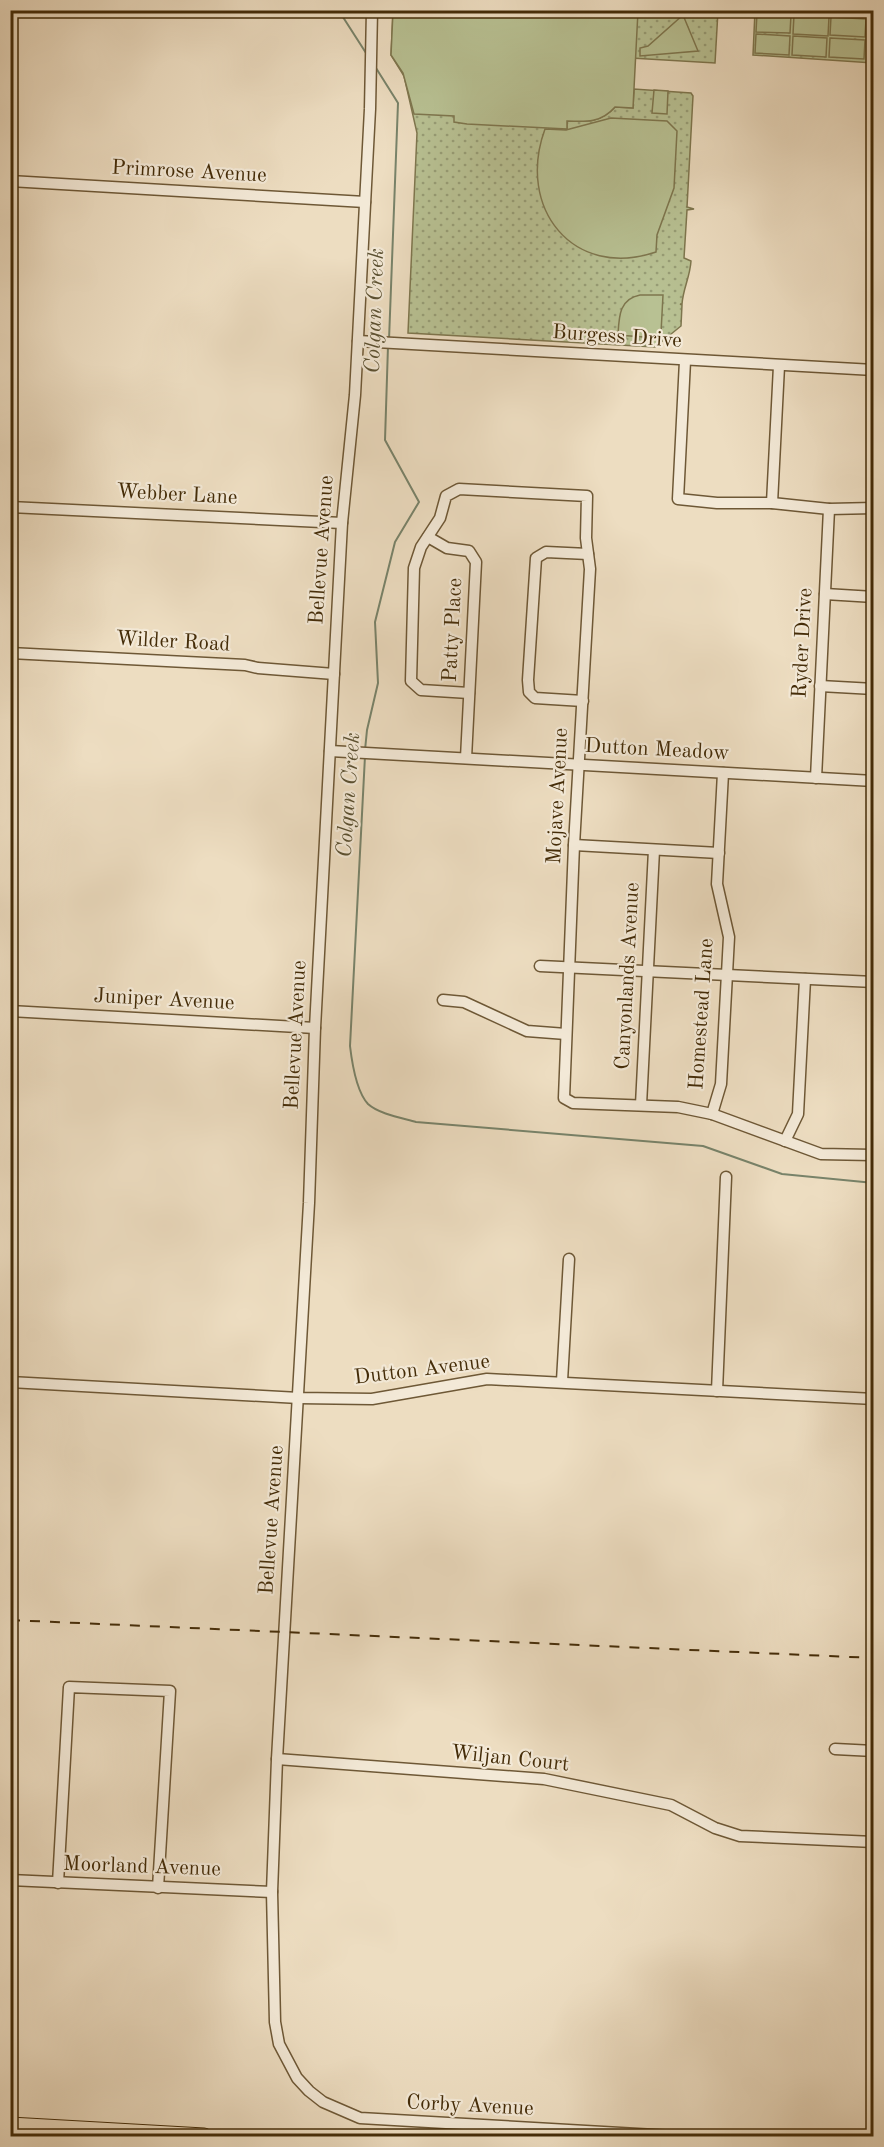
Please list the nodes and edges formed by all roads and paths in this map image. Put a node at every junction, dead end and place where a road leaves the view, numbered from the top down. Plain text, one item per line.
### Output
1 (372, 10) edge
2 (10, 181) edge
3 (365, 202) junction
4 (358, 341) junction
5 (685, 361) junction
6 (779, 366) junction
7 (873, 370) edge
8 (873, 496) edge
9 (772, 503) junction
10 (10, 507) edge
11 (873, 508) edge
12 (829, 509) junction
13 (342, 523) junction
14 (428, 537) junction
15 (588, 554) junction
16 (825, 594) junction
17 (873, 597) edge
18 (10, 653) edge
19 (334, 674) junction
20 (820, 686) junction
21 (873, 689) edge
22 (469, 693) junction
23 (583, 701) junction
24 (330, 751) junction
25 (466, 758) junction
26 (579, 766) junction
27 (723, 773) junction
28 (816, 778) junction
29 (873, 781) edge
30 (574, 845) junction
31 (654, 850) junction
32 (719, 853) junction
33 (540, 966) dead end
34 (570, 967) junction
35 (648, 971) junction
36 (727, 975) junction
37 (805, 979) junction
38 (873, 982) edge
39 (443, 1000) dead end
40 (10, 1011) edge
41 (315, 1028) junction
42 (566, 1034) junction
43 (641, 1105) junction
44 (712, 1114) junction
45 (873, 1133) edge
46 (785, 1141) junction
47 (872, 1155) edge
48 (726, 1177) dead end
49 (569, 1259) dead end
50 (10, 1382) edge
51 (562, 1382) junction
52 (717, 1391) junction
53 (299, 1398) junction
54 (873, 1399) edge
55 (835, 1749) dead end
56 (873, 1751) edge
57 (277, 1760) junction
58 (873, 1842) edge
59 (10, 1880) edge
60 (58, 1883) junction
61 (158, 1887) junction
62 (272, 1892) junction
63 (287, 2061) joint
64 (10, 2125) edge
65 (204, 2136) edge
66 (673, 2136) edge

1 - 3 street, Bellevue Avenue
2 - 3 street, Primrose Avenue
3 - 4 street, Bellevue Avenue
4 - 5 street, Burgess Drive
4 - 13 street, Bellevue Avenue
5 - 6 street, Burgess Drive
5 - 9 street
6 - 7 street, Burgess Drive
6 - 9 street
8 - 11 street
9 - 12 street
10 - 13 street, Webber Lane
11 - 12 street
12 - 16 street, Ryder Drive
13 - 19 street, Bellevue Avenue
14 - 15 street, Mojave Avenue
14 - 22 street, Patty Place
14 - 22 street
15 - 23 street, Mojave Avenue
15 - 23 street
16 - 17 street
16 - 20 street, Ryder Drive
18 - 19 street, Wilder Road
19 - 24 street, Bellevue Avenue
20 - 21 street
20 - 28 street, Ryder Drive
22 - 25 street, Patty Place
23 - 26 street, Mojave Avenue
24 - 25 street, Dutton Meadow
24 - 41 street, Bellevue Avenue
25 - 26 street, Dutton Meadow
26 - 27 street, Dutton Meadow
26 - 30 street, Mojave Avenue
27 - 28 street, Dutton Meadow
27 - 32 street, Homestead Lane
28 - 29 street, Dutton Meadow
30 - 31 street
30 - 34 street, Mojave Avenue
31 - 32 street
31 - 35 street, Canyonlands Avenue
32 - 36 street, Homestead Lane
33 - 34 street
34 - 35 street
34 - 42 street, Mojave Avenue
35 - 36 street
35 - 43 street, Canyonlands Avenue
36 - 37 street
36 - 44 street, Homestead Lane
37 - 38 street
37 - 46 street
39 - 42 street
40 - 41 street, Juniper Avenue
41 - 53 street, Bellevue Avenue
42 - 43 street, Mojave Avenue
43 - 44 street
44 - 46 street
45 - 47 street
46 - 47 street
48 - 52 street
49 - 51 street
50 - 53 street, Dutton Avenue
51 - 52 street, Dutton Avenue
51 - 53 street, Dutton Avenue
52 - 54 street, Dutton Avenue
53 - 57 street, Bellevue Avenue
55 - 56 street
57 - 58 street, Wiljan Court
57 - 62 street, Bellevue Avenue
59 - 60 street, Moorland Avenue
60 - 61 street, Moorland Avenue
60 - 61 street
61 - 62 street, Moorland Avenue
62 - 63 street, Bellevue Avenue
63 - 66 street, Corby Avenue
64 - 65 highway

